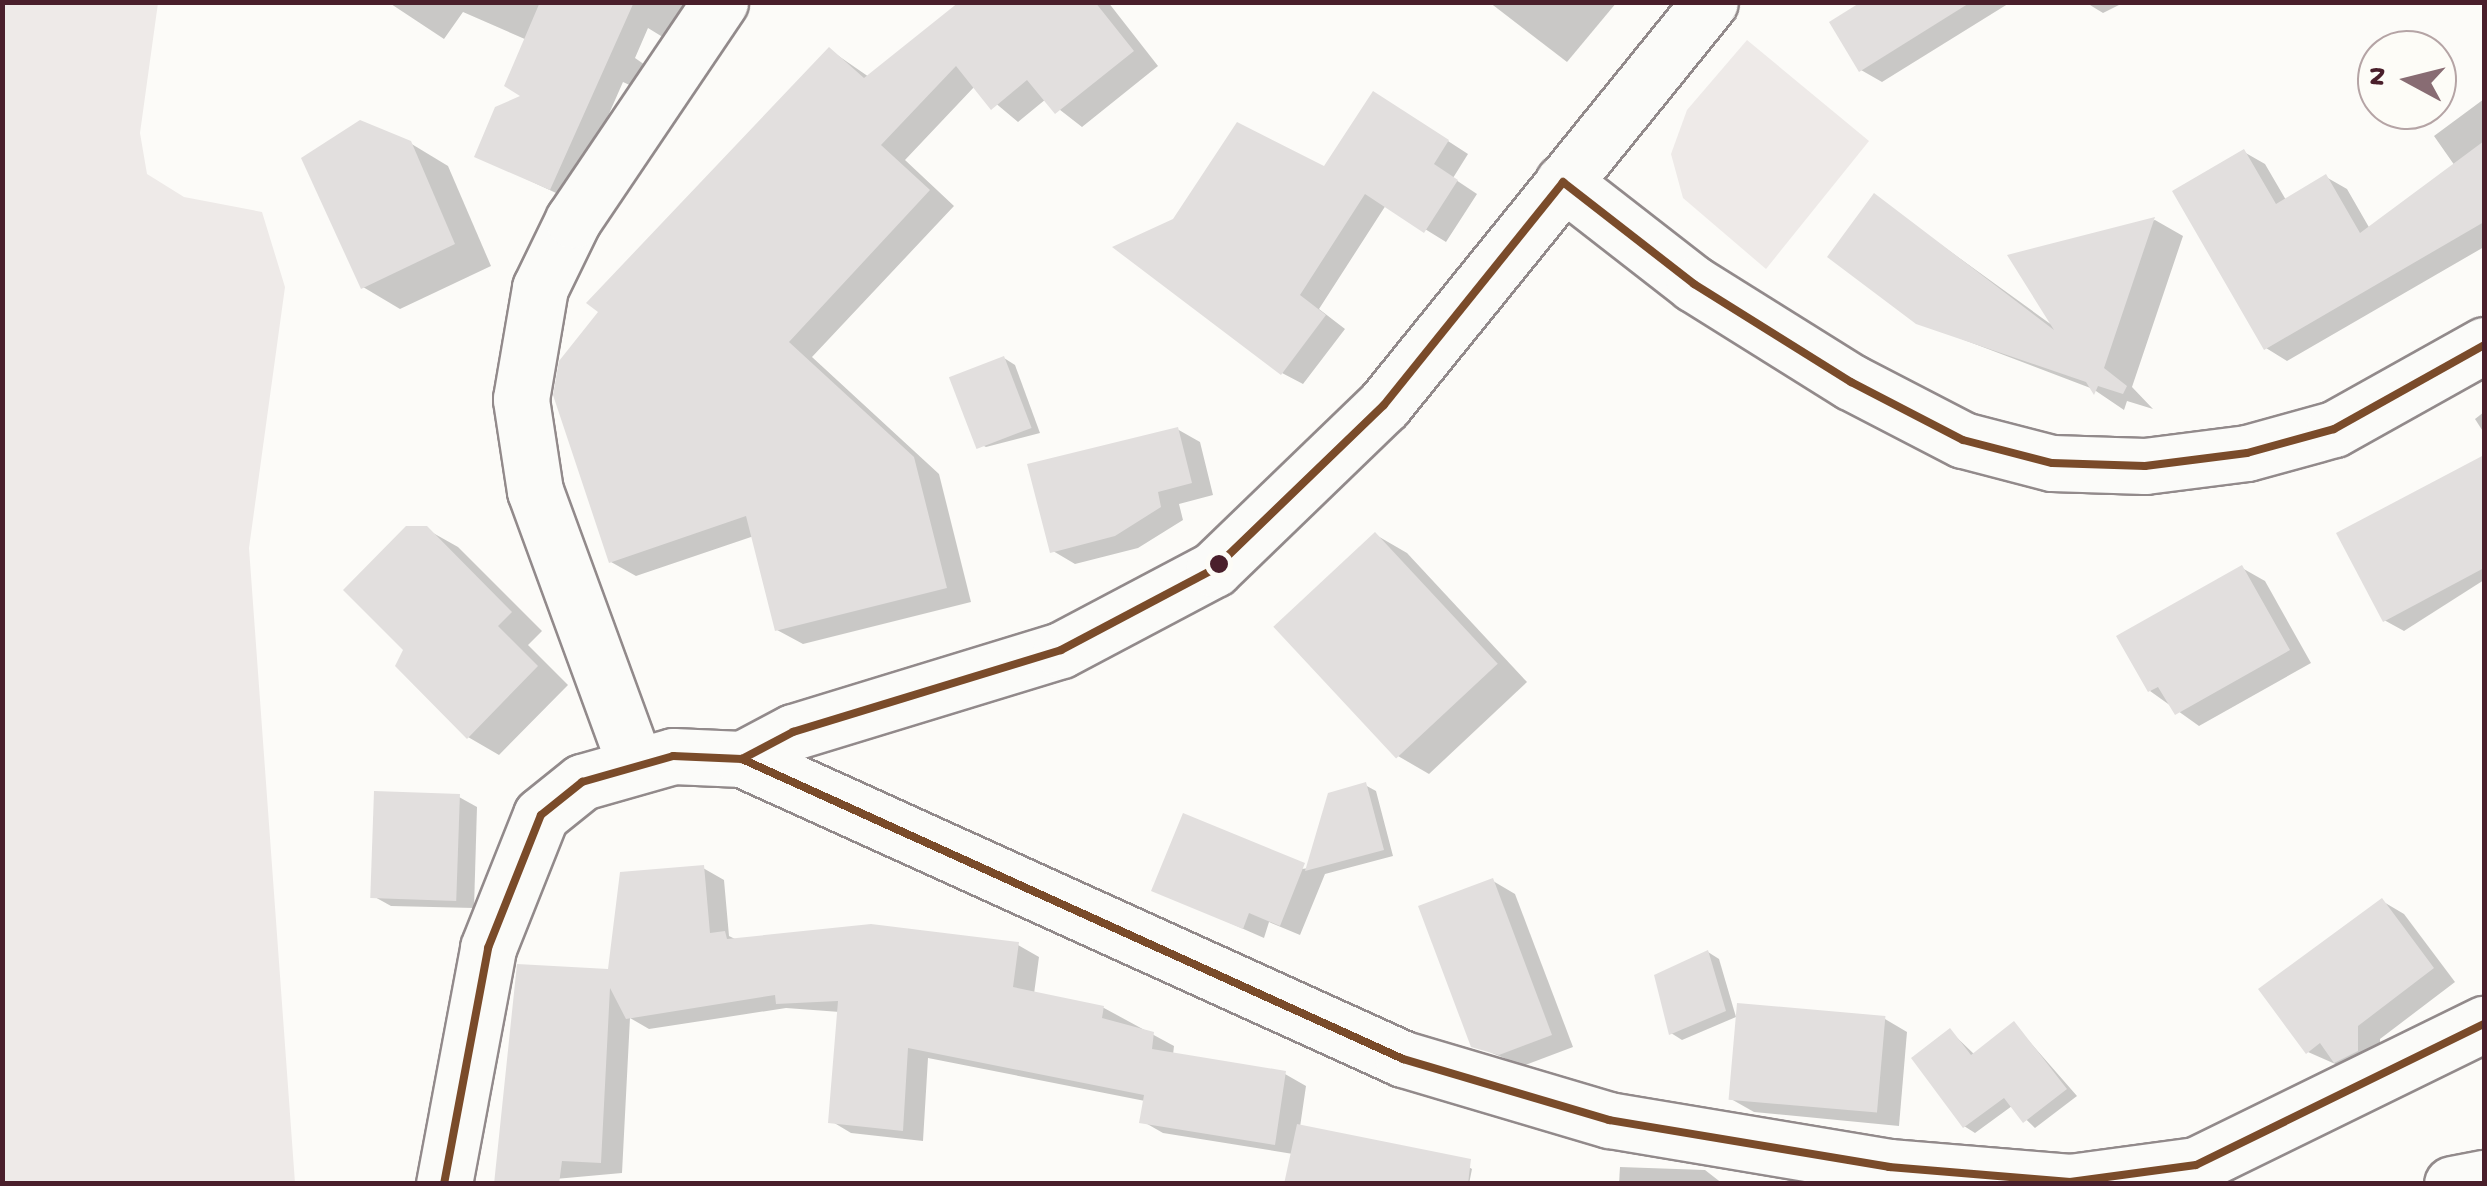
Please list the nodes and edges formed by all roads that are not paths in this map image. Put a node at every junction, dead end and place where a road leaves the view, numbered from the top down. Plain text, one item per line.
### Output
1 (720, 2) edge
2 (1710, 2) edge
3 (1563, 182) junction
4 (2484, 345) edge
5 (742, 759) junction
6 (635, 764) junction
7 (2484, 1024) edge
8 (2214, 1174) edge
9 (2484, 1178) edge
10 (444, 1184) edge
11 (2452, 1184) edge

1 - 6 street
2 - 3 street
3 - 4 street
3 - 5 street
5 - 6 street
5 - 8 street
6 - 10 street
7 - 8 street
9 - 11 street

